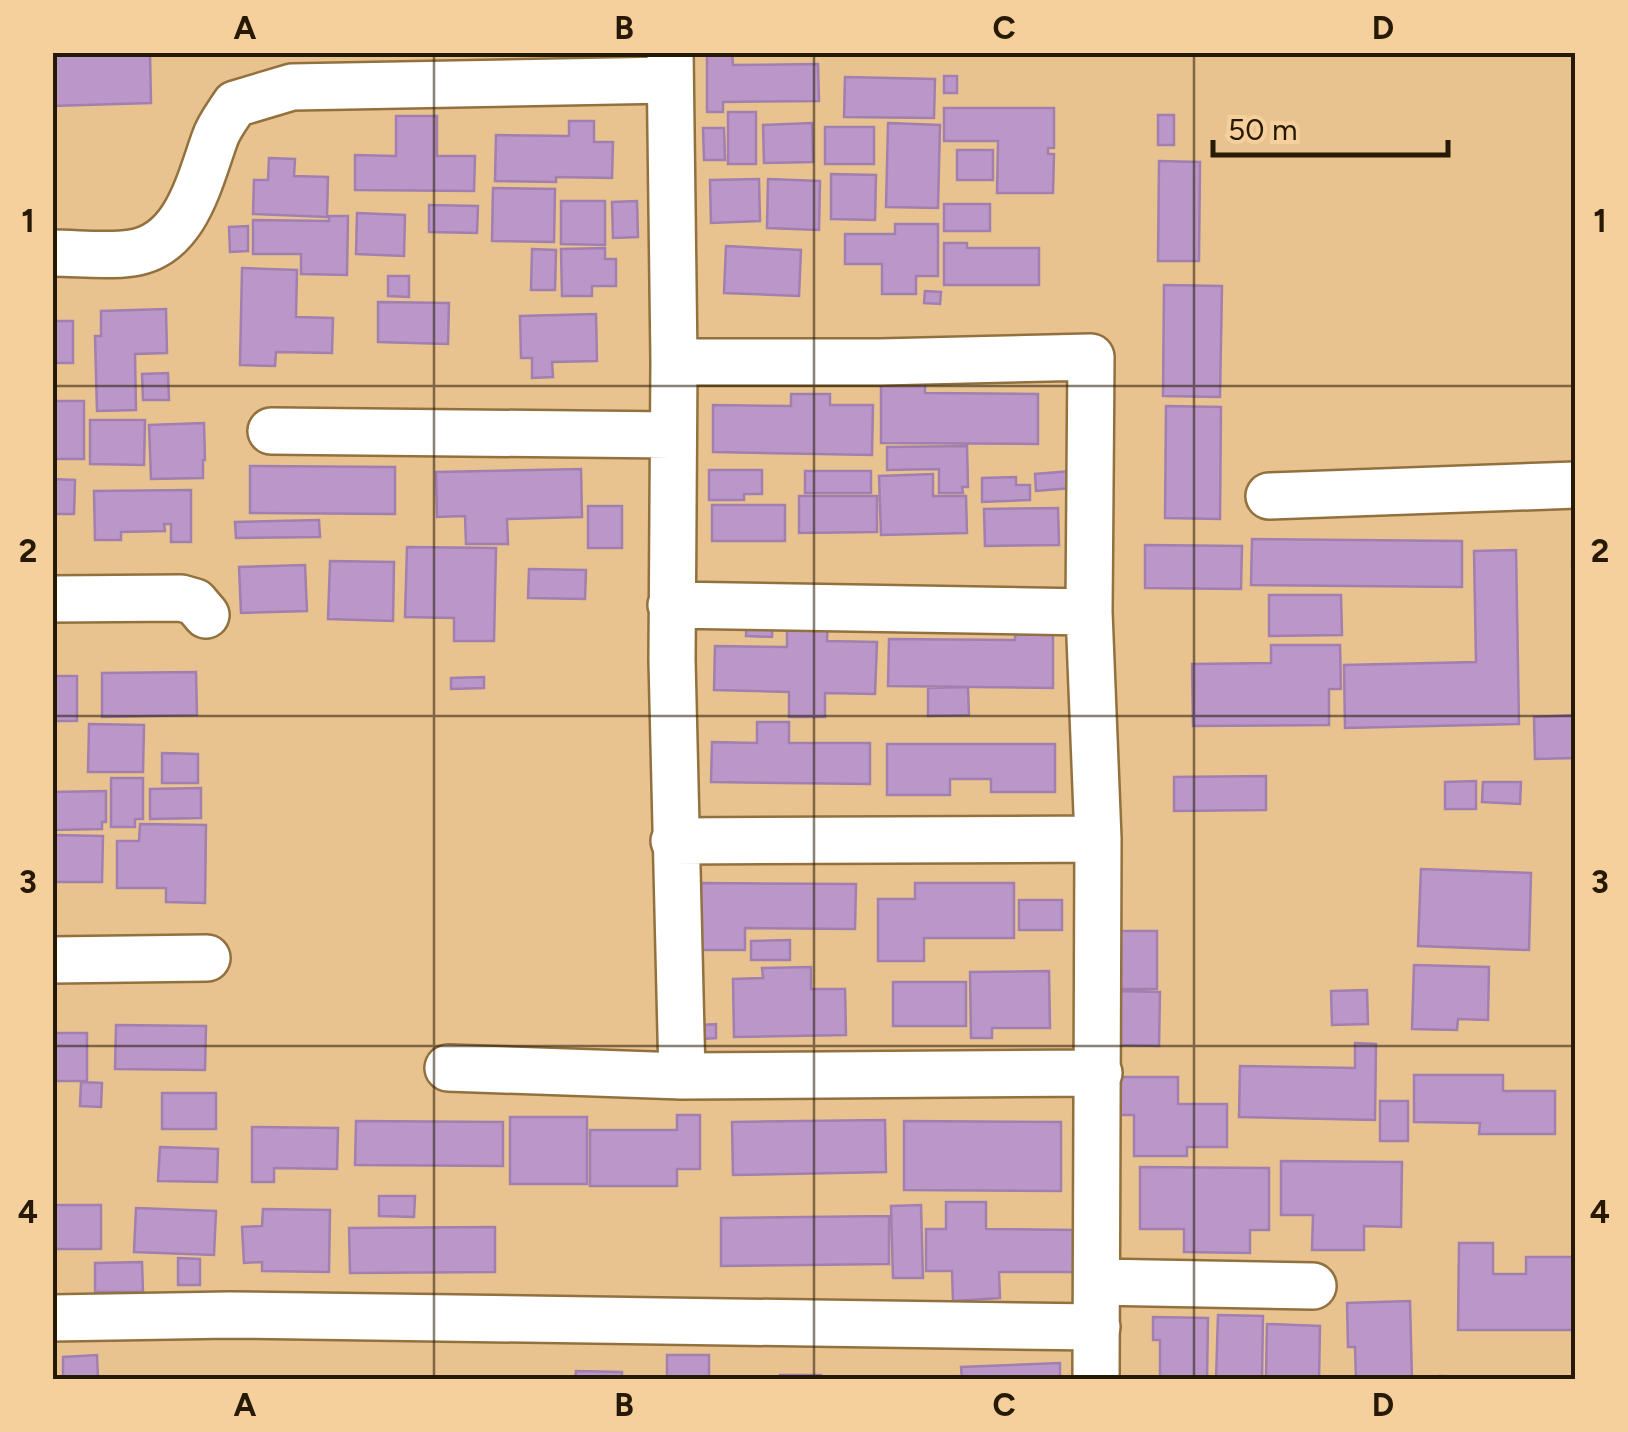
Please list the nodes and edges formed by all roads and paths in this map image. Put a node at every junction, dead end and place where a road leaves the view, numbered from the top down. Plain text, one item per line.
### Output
1 (669, 66) edge
2 (52, 253) edge
3 (674, 362) junction
4 (271, 431) dead end
5 (672, 435) junction
6 (1576, 485) edge
7 (1269, 496) dead end
8 (52, 598) edge
9 (671, 604) junction
10 (1089, 612) junction
11 (206, 615) dead end
12 (1098, 839) junction
13 (674, 842) junction
14 (207, 958) dead end
15 (52, 960) edge
16 (448, 1068) dead end
17 (1099, 1073) junction
18 (682, 1076) junction
19 (1097, 1282) junction
20 (1314, 1286) dead end
21 (52, 1318) edge
22 (1097, 1326) junction
23 (1096, 1380) edge

1 - 2 street
1 - 3 street
3 - 5 street
3 - 10 street
4 - 5 street
5 - 9 street
6 - 7 street
8 - 11 street
9 - 10 street
9 - 13 street
10 - 12 street
12 - 13 street
12 - 17 street
13 - 18 street
14 - 15 street
16 - 18 street
17 - 18 street
17 - 19 street
19 - 20 street
19 - 22 street
21 - 22 street
22 - 23 street

